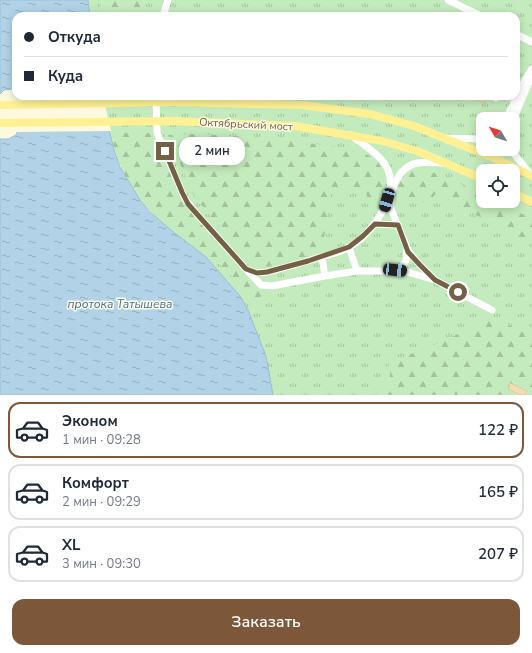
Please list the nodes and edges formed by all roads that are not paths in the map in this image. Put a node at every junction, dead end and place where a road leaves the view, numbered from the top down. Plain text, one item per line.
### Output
1 (168, 0) edge
2 (448, 0) edge
3 (164, 12) edge
4 (473, 12) edge
5 (520, 36) edge
6 (532, 42) edge
7 (532, 69) edge
8 (532, 75) edge
9 (520, 90) edge
10 (156, 100) edge
11 (515, 100) edge
12 (0, 105) edge
13 (509, 112) edge
14 (516, 112) edge
15 (0, 123) edge
16 (351, 135) junction
17 (445, 138) junction
18 (476, 140) edge
19 (515, 156) edge
20 (447, 163) junction
21 (476, 176) edge
22 (531, 176) edge
23 (520, 196) edge
24 (532, 202) edge
25 (375, 224) junction
26 (398, 225) junction
27 (349, 247) junction
28 (407, 249) junction
29 (322, 257) junction
30 (246, 269) junction
31 (395, 270) junction
32 (357, 271) junction
33 (325, 276) junction
34 (435, 280) junction
35 (492, 310) dead end

1 - 3 lane
2 - 4 lane
5 - 6 lane
7 - 9 lane
8 - 14 lane
10 - 30 lane
11 - 13 lane
12 - 17 main road, Октябрьский мост
15 - 16 main road, Октябрьский мост
16 - 20 main road, Октябрьский мост
16 - 25 lane
17 - 18 lane
17 - 22 main road, Октябрьский мост
19 - 22 lane
20 - 21 main road, Октябрьский мост
20 - 26 lane
23 - 24 main road
25 - 26 lane
25 - 27 lane
26 - 28 lane
27 - 29 lane
27 - 32 lane
28 - 31 lane
28 - 34 lane
29 - 30 lane
29 - 33 lane
30 - 33 lane
31 - 32 lane
31 - 34 lane
32 - 33 lane
34 - 35 lane

